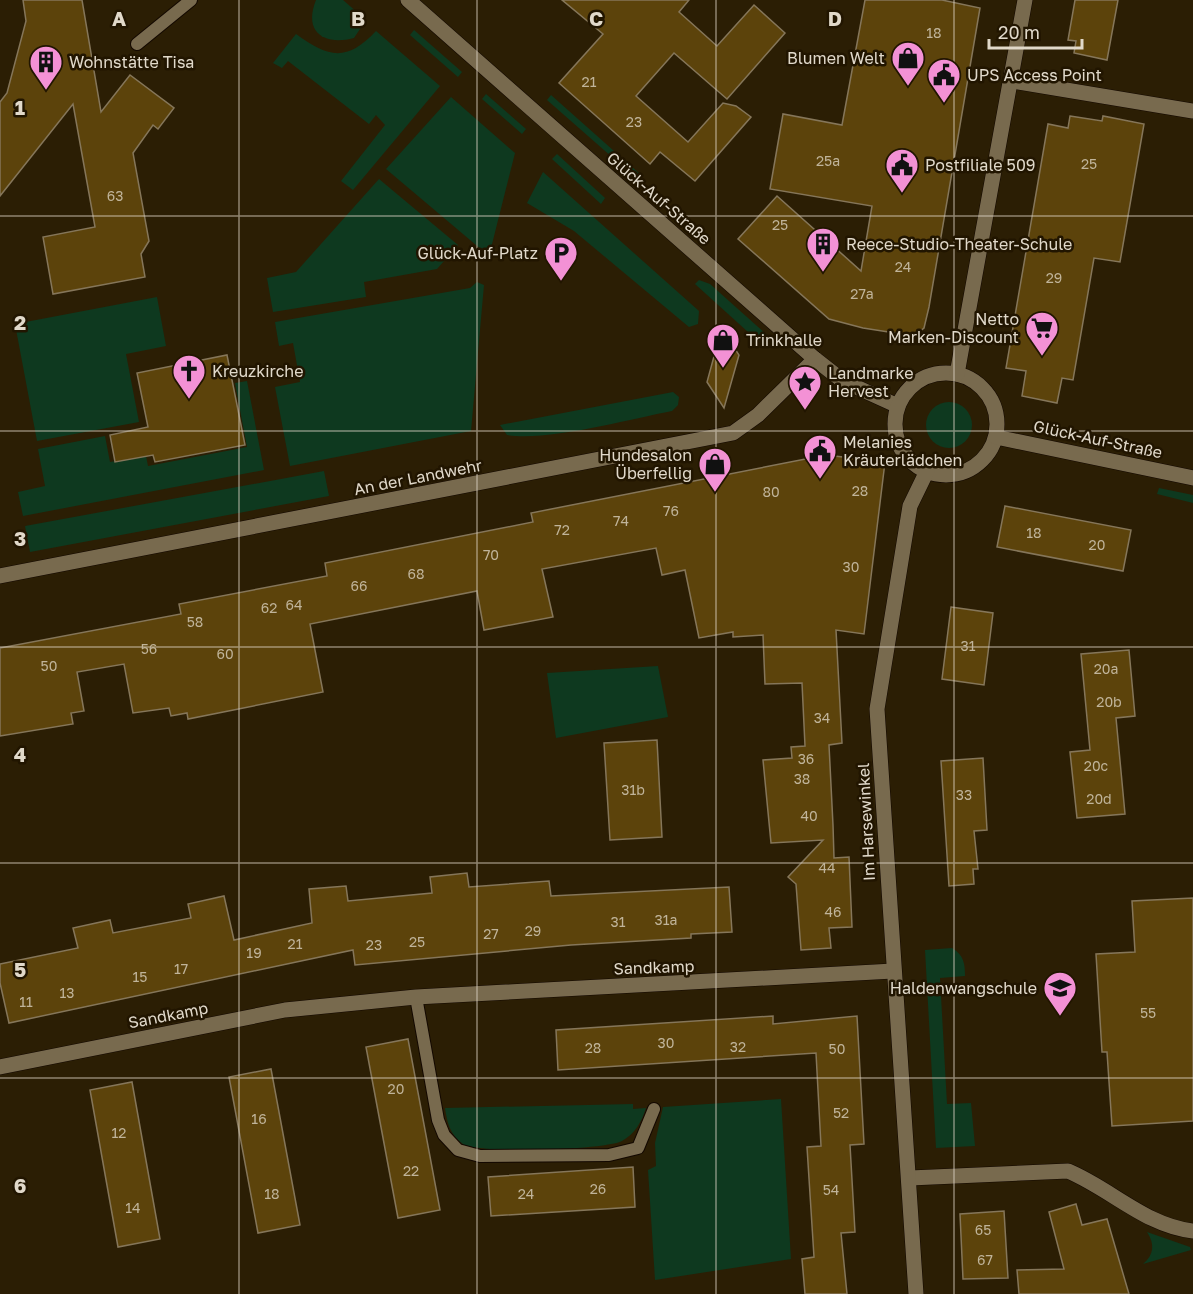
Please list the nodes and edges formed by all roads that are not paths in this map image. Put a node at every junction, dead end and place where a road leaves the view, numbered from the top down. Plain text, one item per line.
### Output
1 (190, 0) edge
2 (408, 0) edge
3 (1025, 0) edge
4 (137, 44) dead end
5 (1011, 81) junction
6 (1193, 111) edge
7 (815, 359) junction
8 (957, 374) junction
9 (898, 406) junction
10 (996, 437) junction
11 (927, 471) junction
12 (1193, 478) edge
13 (0, 576) edge
14 (894, 971) junction
15 (416, 997) junction
16 (0, 1066) edge
17 (654, 1110) dead end
18 (910, 1178) junction
19 (1193, 1231) edge
20 (916, 1294) edge

1 - 4 lane
2 - 7 street, Glück-Auf-Straße
3 - 5 street
5 - 6 street
5 - 8 street
7 - 9 street, Glück-Auf-Straße
7 - 13 street, An der Landwehr
8 - 9 street
8 - 10 street
9 - 11 street
10 - 11 street
10 - 12 street, Glück-Auf-Straße
11 - 14 street, Im Harsewinkel
14 - 15 street, Sandkamp
14 - 18 street, Im Harsewinkel
15 - 16 street, Sandkamp
15 - 17 lane
18 - 19 street
18 - 20 street, Im Harsewinkel

